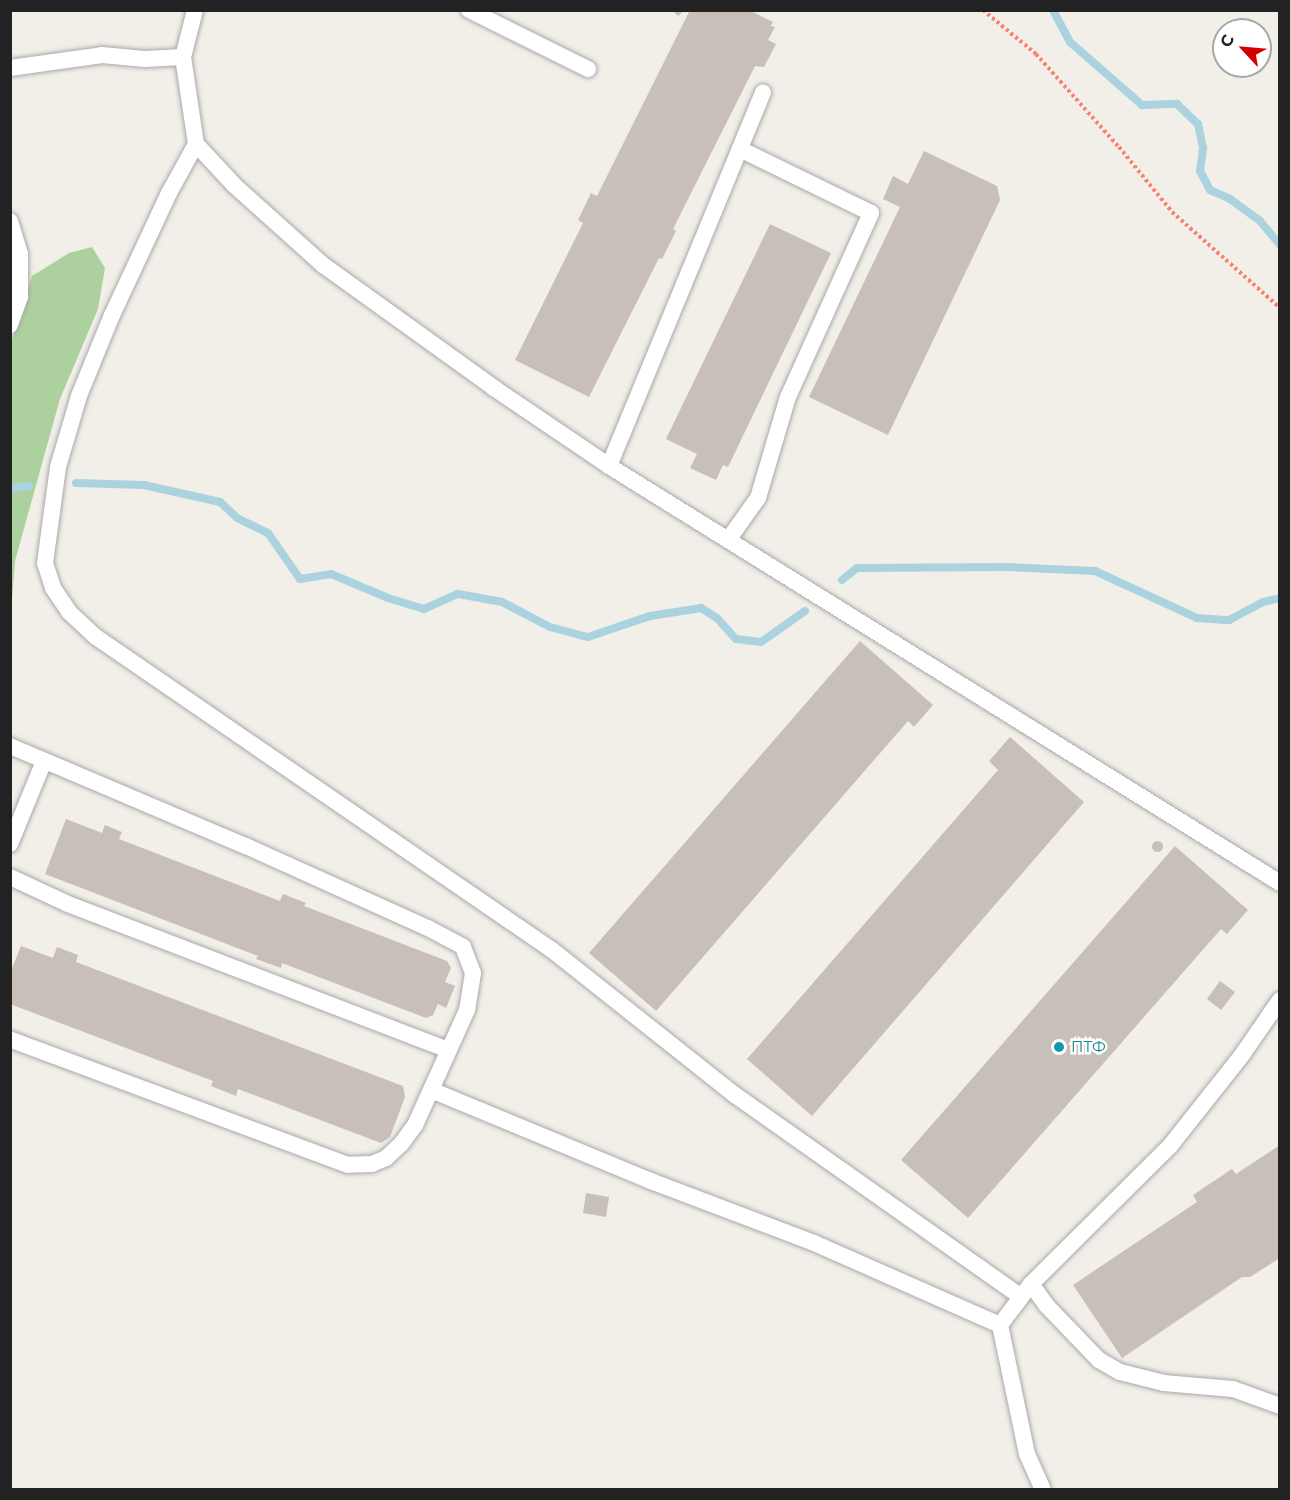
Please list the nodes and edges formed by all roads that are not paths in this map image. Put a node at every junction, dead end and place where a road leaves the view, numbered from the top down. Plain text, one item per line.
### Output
1 (195, 10) edge
2 (468, 10) edge
3 (183, 57) junction
4 (10, 68) edge
5 (588, 69) dead end
6 (763, 92) dead end
7 (196, 144) junction
8 (740, 148) junction
9 (10, 222) edge
10 (10, 325) edge
11 (609, 466) junction
12 (728, 540) junction
13 (10, 746) edge
14 (44, 761) junction
15 (10, 844) edge
16 (10, 877) edge
17 (1280, 883) edge
18 (1280, 1000) edge
19 (10, 1039) edge
20 (448, 1050) junction
21 (431, 1090) junction
22 (1026, 1290) junction
23 (1000, 1325) junction
24 (1280, 1406) edge
25 (1043, 1490) edge

1 - 3 lane
2 - 5 lane
3 - 4 lane
3 - 7 lane
6 - 8 lane
7 - 11 lane
7 - 22 lane
8 - 11 lane
8 - 12 lane
9 - 10 lane
11 - 12 lane
12 - 17 lane
13 - 14 lane
14 - 15 lane
14 - 20 lane
16 - 20 lane
18 - 22 lane
19 - 21 lane
20 - 21 lane
21 - 23 lane
22 - 23 lane
22 - 24 lane
23 - 25 lane

